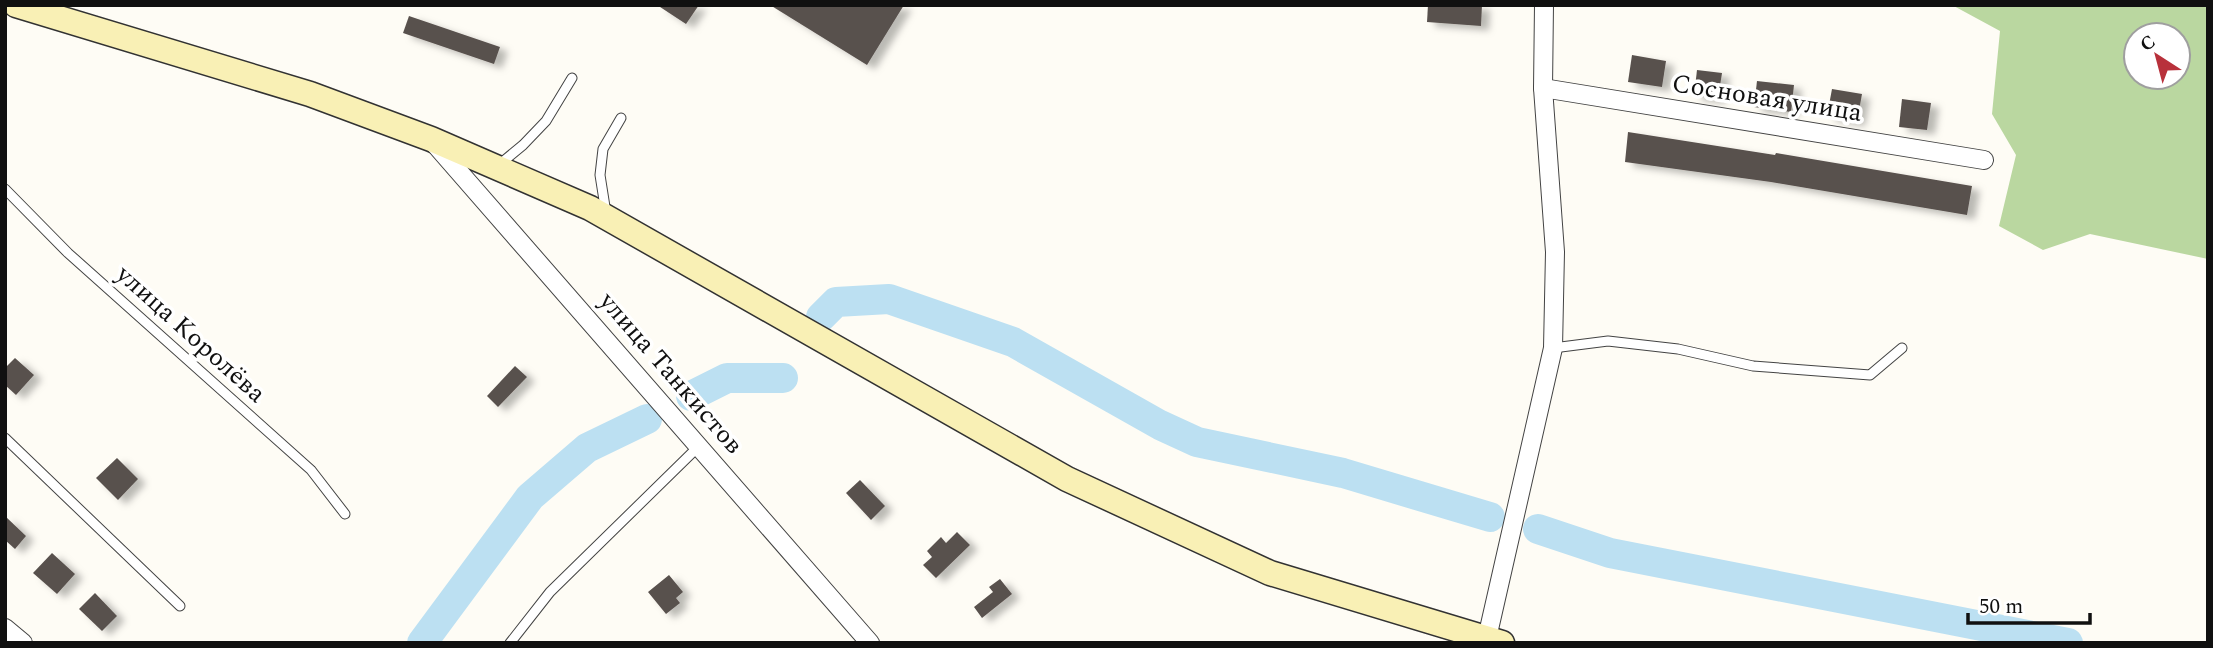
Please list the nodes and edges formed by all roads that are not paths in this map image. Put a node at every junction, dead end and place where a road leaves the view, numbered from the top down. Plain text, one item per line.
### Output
1 (16, 5) edge
2 (1544, 5) edge
3 (572, 78) dead end
4 (1543, 88) junction
5 (621, 118) dead end
6 (431, 139) junction
7 (1984, 160) dead end
8 (496, 168) junction
9 (5, 189) edge
10 (608, 218) junction
11 (1553, 348) junction
12 (1902, 348) dead end
13 (5, 438) edge
14 (700, 445) junction
15 (345, 514) dead end
16 (180, 606) dead end
17 (5, 628) edge
18 (1494, 641) edge
19 (23, 643) edge
20 (510, 643) edge
21 (870, 643) edge

1 - 6 main road
2 - 4 street
3 - 8 lane
4 - 7 street, Сосновая улица
4 - 11 street
5 - 10 lane
6 - 8 main road
6 - 14 street, улица Танкистов
8 - 10 main road
9 - 15 lane, улица Королёва
10 - 18 main road
11 - 12 lane
11 - 18 street
13 - 16 lane
14 - 20 lane
14 - 21 street, улица Танкистов
17 - 19 street

